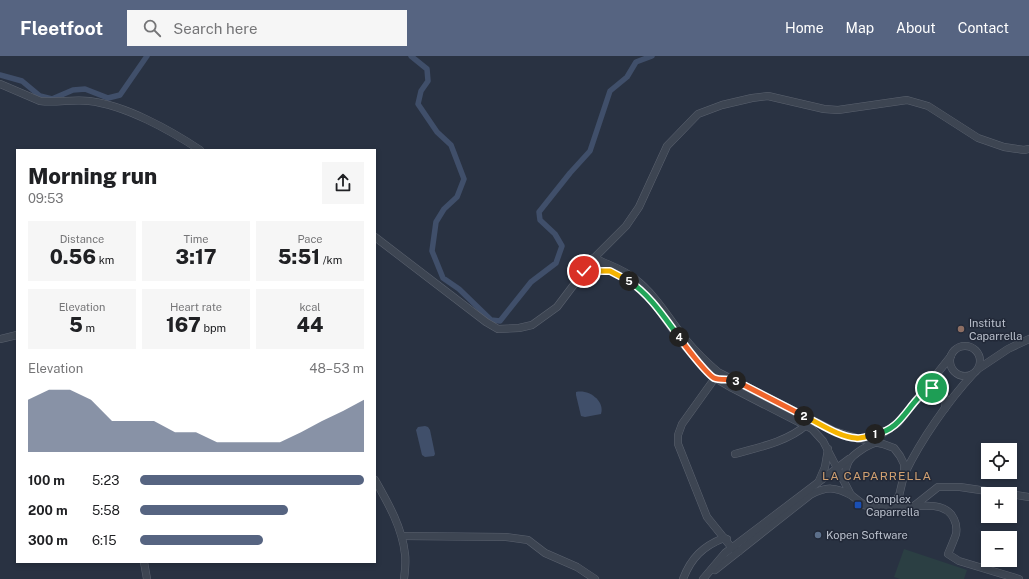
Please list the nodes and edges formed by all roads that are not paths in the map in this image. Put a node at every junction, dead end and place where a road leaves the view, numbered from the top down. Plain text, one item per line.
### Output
1 (0, 84) edge
2 (198, 149) edge
3 (1029, 149) edge
4 (376, 238) edge
5 (602, 250) junction
6 (593, 260) junction
7 (611, 268) junction
8 (584, 271) junction
9 (16, 335) edge
10 (0, 339) edge
11 (1029, 339) edge
12 (951, 356) junction
13 (700, 364) junction
14 (709, 364) junction
15 (975, 371) junction
16 (715, 378) junction
17 (730, 383) junction
18 (706, 390) junction
19 (924, 391) junction
20 (945, 408) junction
21 (806, 425) junction
22 (882, 434) junction
23 (857, 438) junction
24 (873, 443) junction
25 (828, 448) junction
26 (735, 454) dead end
27 (850, 460) junction
28 (838, 468) junction
29 (904, 475) junction
30 (844, 481) junction
31 (376, 482) edge
32 (818, 483) junction
33 (981, 490) edge
34 (851, 495) junction
35 (1017, 495) edge
36 (899, 496) junction
37 (1029, 497) edge
38 (914, 506) junction
39 (883, 508) junction
40 (900, 508) junction
41 (402, 536) junction
42 (724, 538) junction
43 (738, 543) junction
44 (735, 550) junction
45 (726, 553) junction
46 (144, 563) edge
47 (147, 579) edge
48 (404, 579) edge
49 (595, 579) edge
50 (683, 579) edge
51 (703, 579) edge
52 (707, 579) edge
53 (1019, 579) edge

1 - 2 street
3 - 5 street
4 - 8 street
5 - 6 street
5 - 7 street
6 - 7 street
6 - 8 street
7 - 8 street
7 - 13 street
7 - 14 street
9 - 10 street
11 - 15 street
12 - 15 street
12 - 15 street
12 - 19 street
13 - 16 street
13 - 18 street
14 - 16 street
14 - 17 street
15 - 20 street
16 - 17 street
16 - 18 street
17 - 18 street
17 - 21 street
17 - 23 street
18 - 42 street
19 - 20 street
19 - 22 street
20 - 29 street
21 - 25 street
21 - 26 street
22 - 23 street
22 - 24 street
23 - 24 street
24 - 27 street
24 - 29 street
25 - 28 street
25 - 32 street
27 - 28 street
27 - 30 street
28 - 30 street
28 - 32 street
29 - 36 street
30 - 34 street
31 - 41 street
32 - 43 street
33 - 38 street
34 - 39 street
34 - 44 street
35 - 37 street
36 - 39 street
36 - 40 street
38 - 40 street
38 - 53 street
39 - 40 street
41 - 48 street
41 - 49 street
42 - 43 street
42 - 44 street
42 - 45 street
42 - 50 street
43 - 44 street
44 - 45 street
44 - 52 street
45 - 51 street
46 - 47 street

